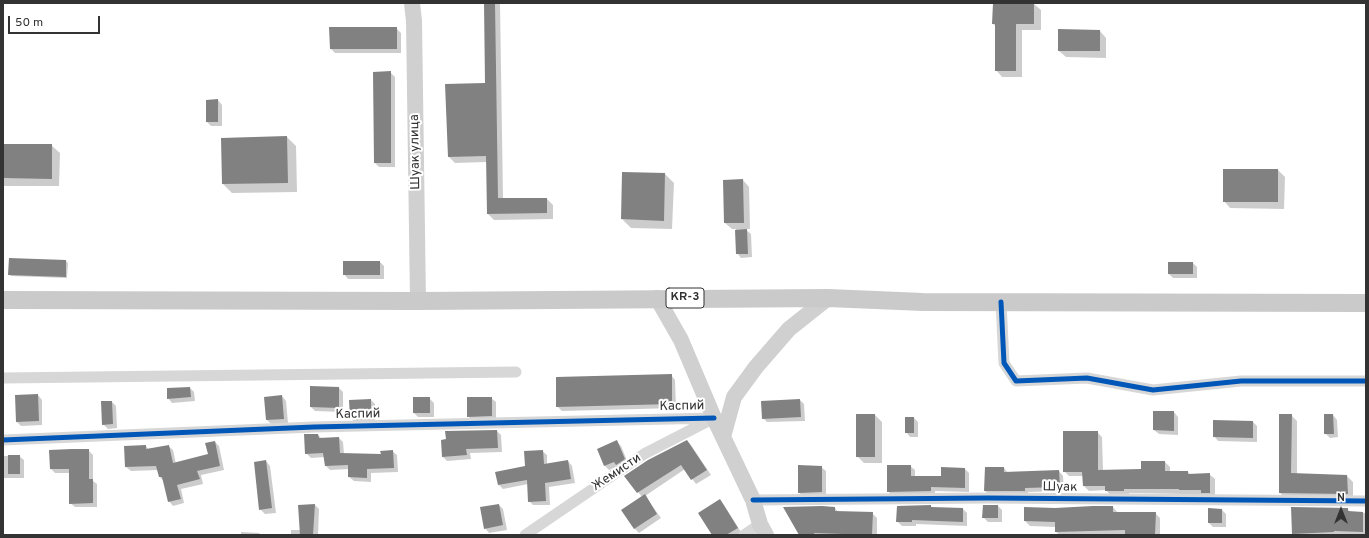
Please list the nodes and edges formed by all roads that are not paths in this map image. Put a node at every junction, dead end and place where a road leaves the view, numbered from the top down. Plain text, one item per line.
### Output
1 (412, 3) edge
2 (657, 298) junction
3 (828, 298) junction
4 (3, 300) edge
5 (418, 301) junction
6 (1001, 302) junction
7 (1366, 303) edge
8 (516, 372) dead end
9 (3, 378) edge
10 (1366, 381) edge
11 (714, 418) junction
12 (723, 437) junction
13 (3, 440) edge
14 (753, 500) junction
15 (1366, 502) edge
16 (763, 530) edge
17 (525, 535) edge
18 (744, 535) edge

1 - 5 street, Шуак улица
2 - 3 main road, KR-3
2 - 5 main road, KR-3
2 - 11 street
3 - 6 main road, KR-3
3 - 12 street
4 - 5 main road, KR-3
6 - 7 main road, KR-3
6 - 10 street
8 - 9 street
11 - 12 street
11 - 13 street, Каспий
11 - 17 street, Жемисти
12 - 14 street
14 - 15 street, Шуак
14 - 16 street
16 - 18 street

